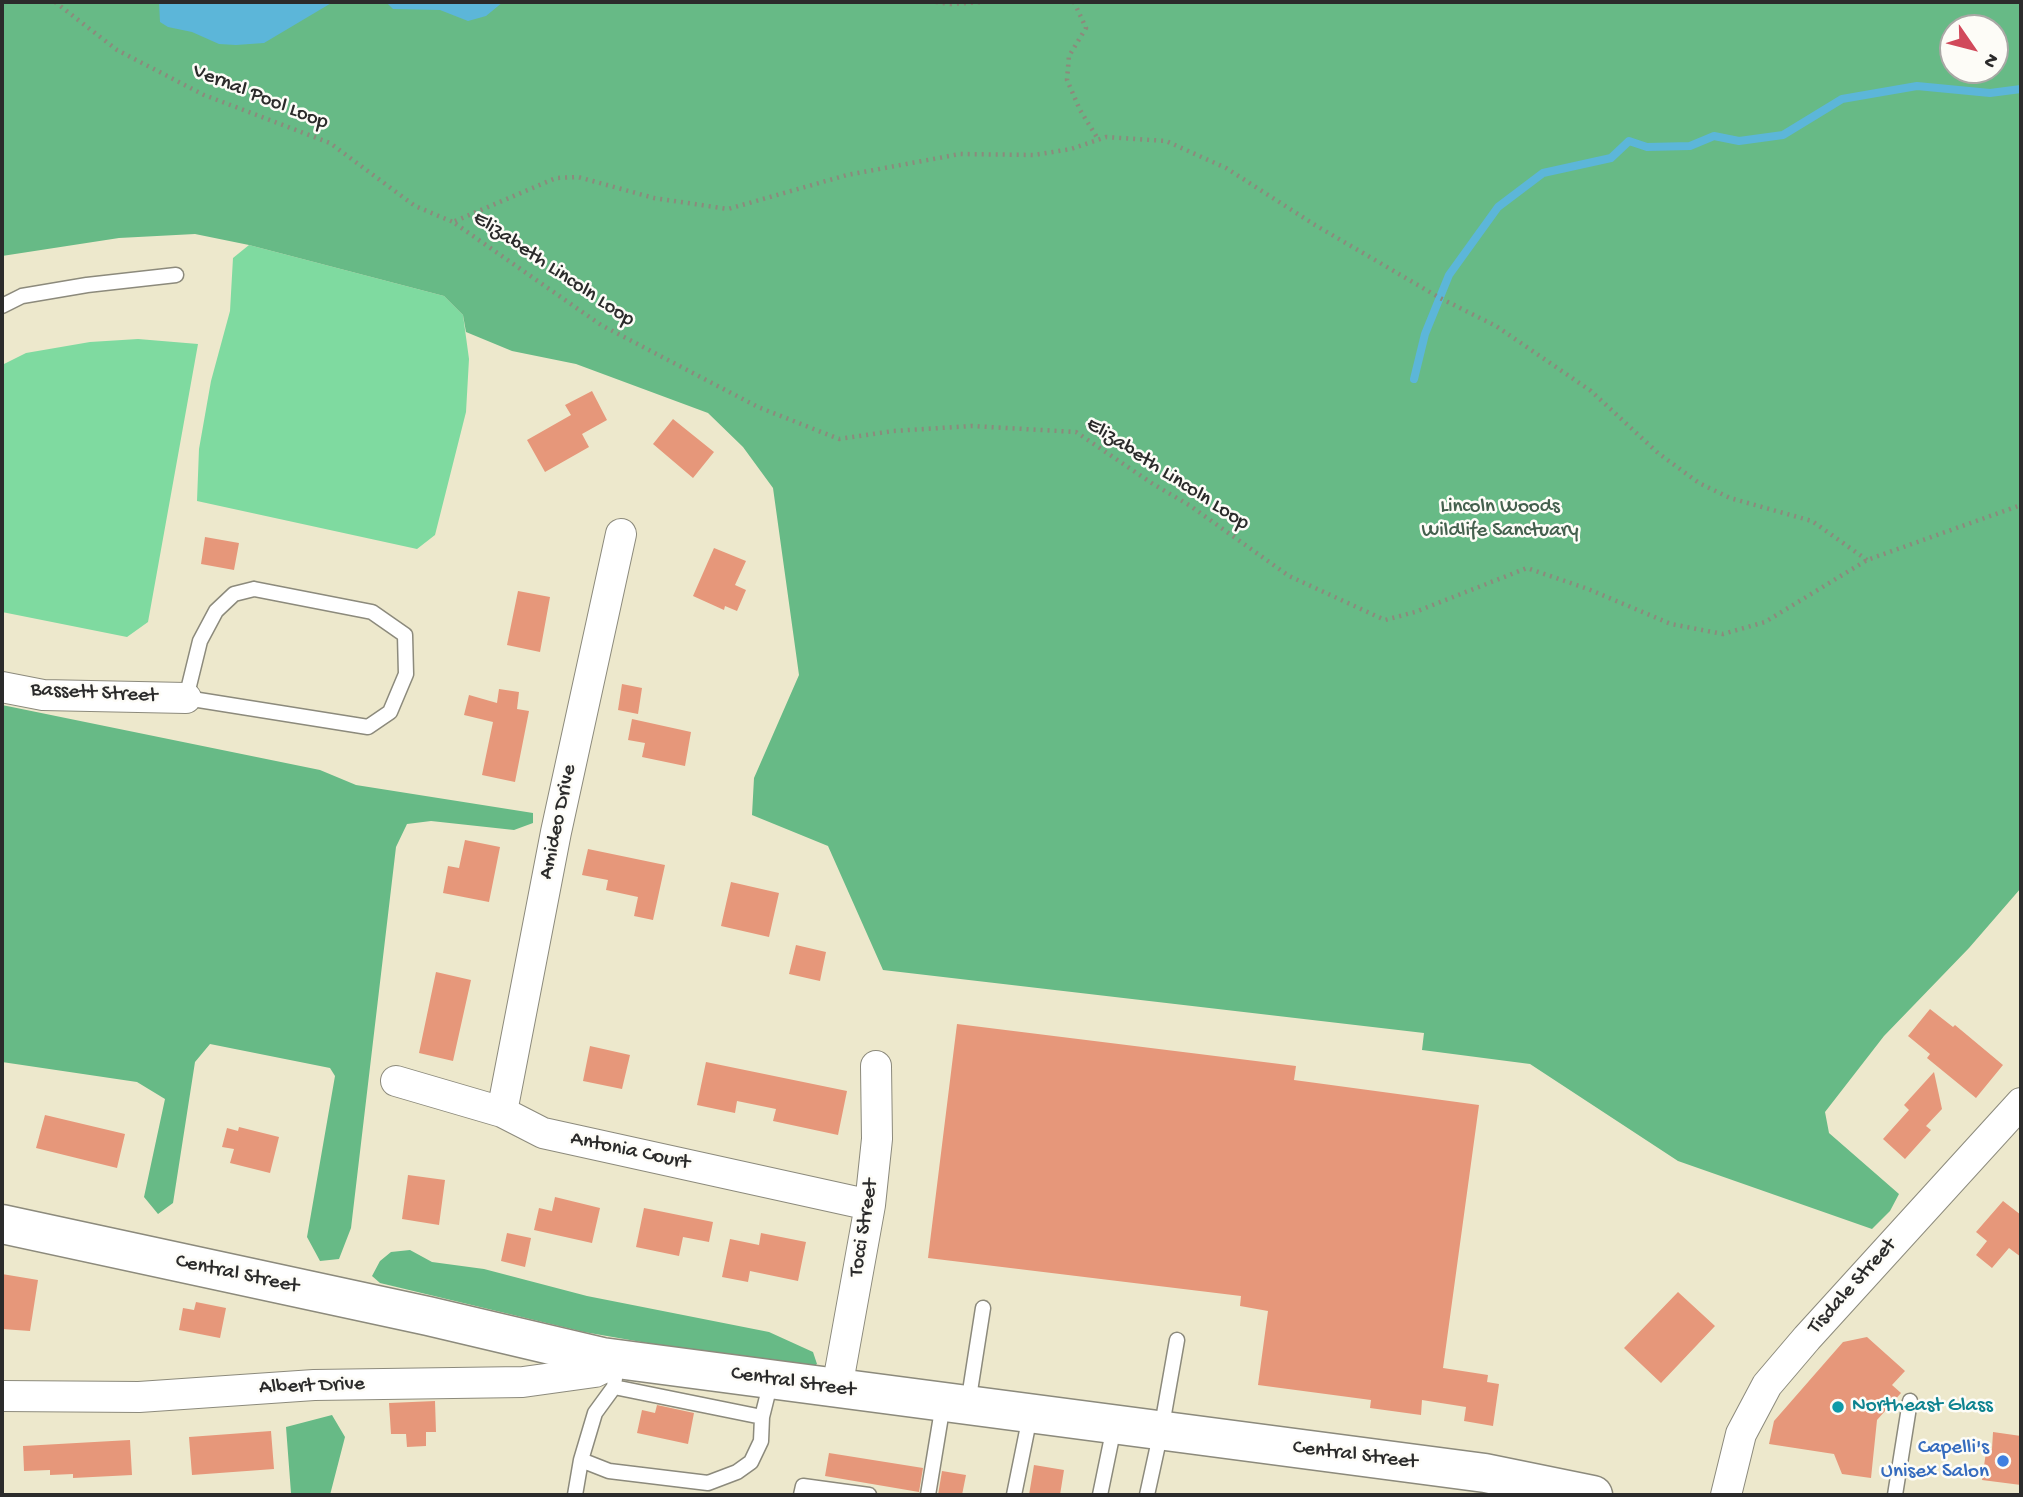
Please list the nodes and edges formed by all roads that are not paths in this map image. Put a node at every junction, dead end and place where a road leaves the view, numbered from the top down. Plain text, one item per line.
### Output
1 (176, 275) dead end
2 (2, 306) edge
3 (621, 534) dead end
4 (2, 687) edge
5 (186, 698) junction
6 (876, 1066) dead end
7 (396, 1081) dead end
8 (2021, 1103) edge
9 (502, 1112) junction
10 (870, 1205) junction
11 (2, 1224) edge
12 (983, 1308) dead end
13 (1177, 1340) dead end
14 (617, 1374) junction
15 (771, 1379) junction
16 (837, 1388) junction
17 (2, 1395) edge
18 (1910, 1401) dead end
19 (956, 1404) junction
20 (1030, 1415) junction
21 (762, 1417) junction
22 (1115, 1425) junction
23 (1161, 1432) junction
24 (581, 1460) junction
25 (1482, 1484) edge
26 (575, 1495) edge
27 (801, 1495) edge
28 (869, 1495) edge
29 (928, 1495) edge
30 (1014, 1495) edge
31 (1100, 1495) edge
32 (1147, 1495) edge
33 (1593, 1495) edge
34 (1726, 1495) edge
35 (1895, 1495) edge

1 - 2 lane
3 - 9 street, Amideo Drive
4 - 5 street, Bassett Street
5 - 5 lane
6 - 10 street, Tocci Street
7 - 9 street, Antonia Court
8 - 34 street, Tisdale Street
9 - 10 street, Antonia Court
10 - 16 street, Tocci Street
11 - 14 main road, Central Street
12 - 19 lane
13 - 23 lane
14 - 15 main road, Central Street
14 - 17 street, Albert Drive
14 - 21 lane
14 - 24 lane
15 - 16 main road, Central Street
15 - 21 lane
16 - 19 main road, Central Street
18 - 35 lane
19 - 20 main road, Central Street
19 - 29 lane
20 - 22 main road, Central Street
20 - 30 lane
21 - 24 lane
22 - 23 main road, Central Street
22 - 31 lane
23 - 25 main road, Central Street
23 - 32 lane
24 - 26 lane
25 - 33 main road, Central Street
27 - 28 lane

